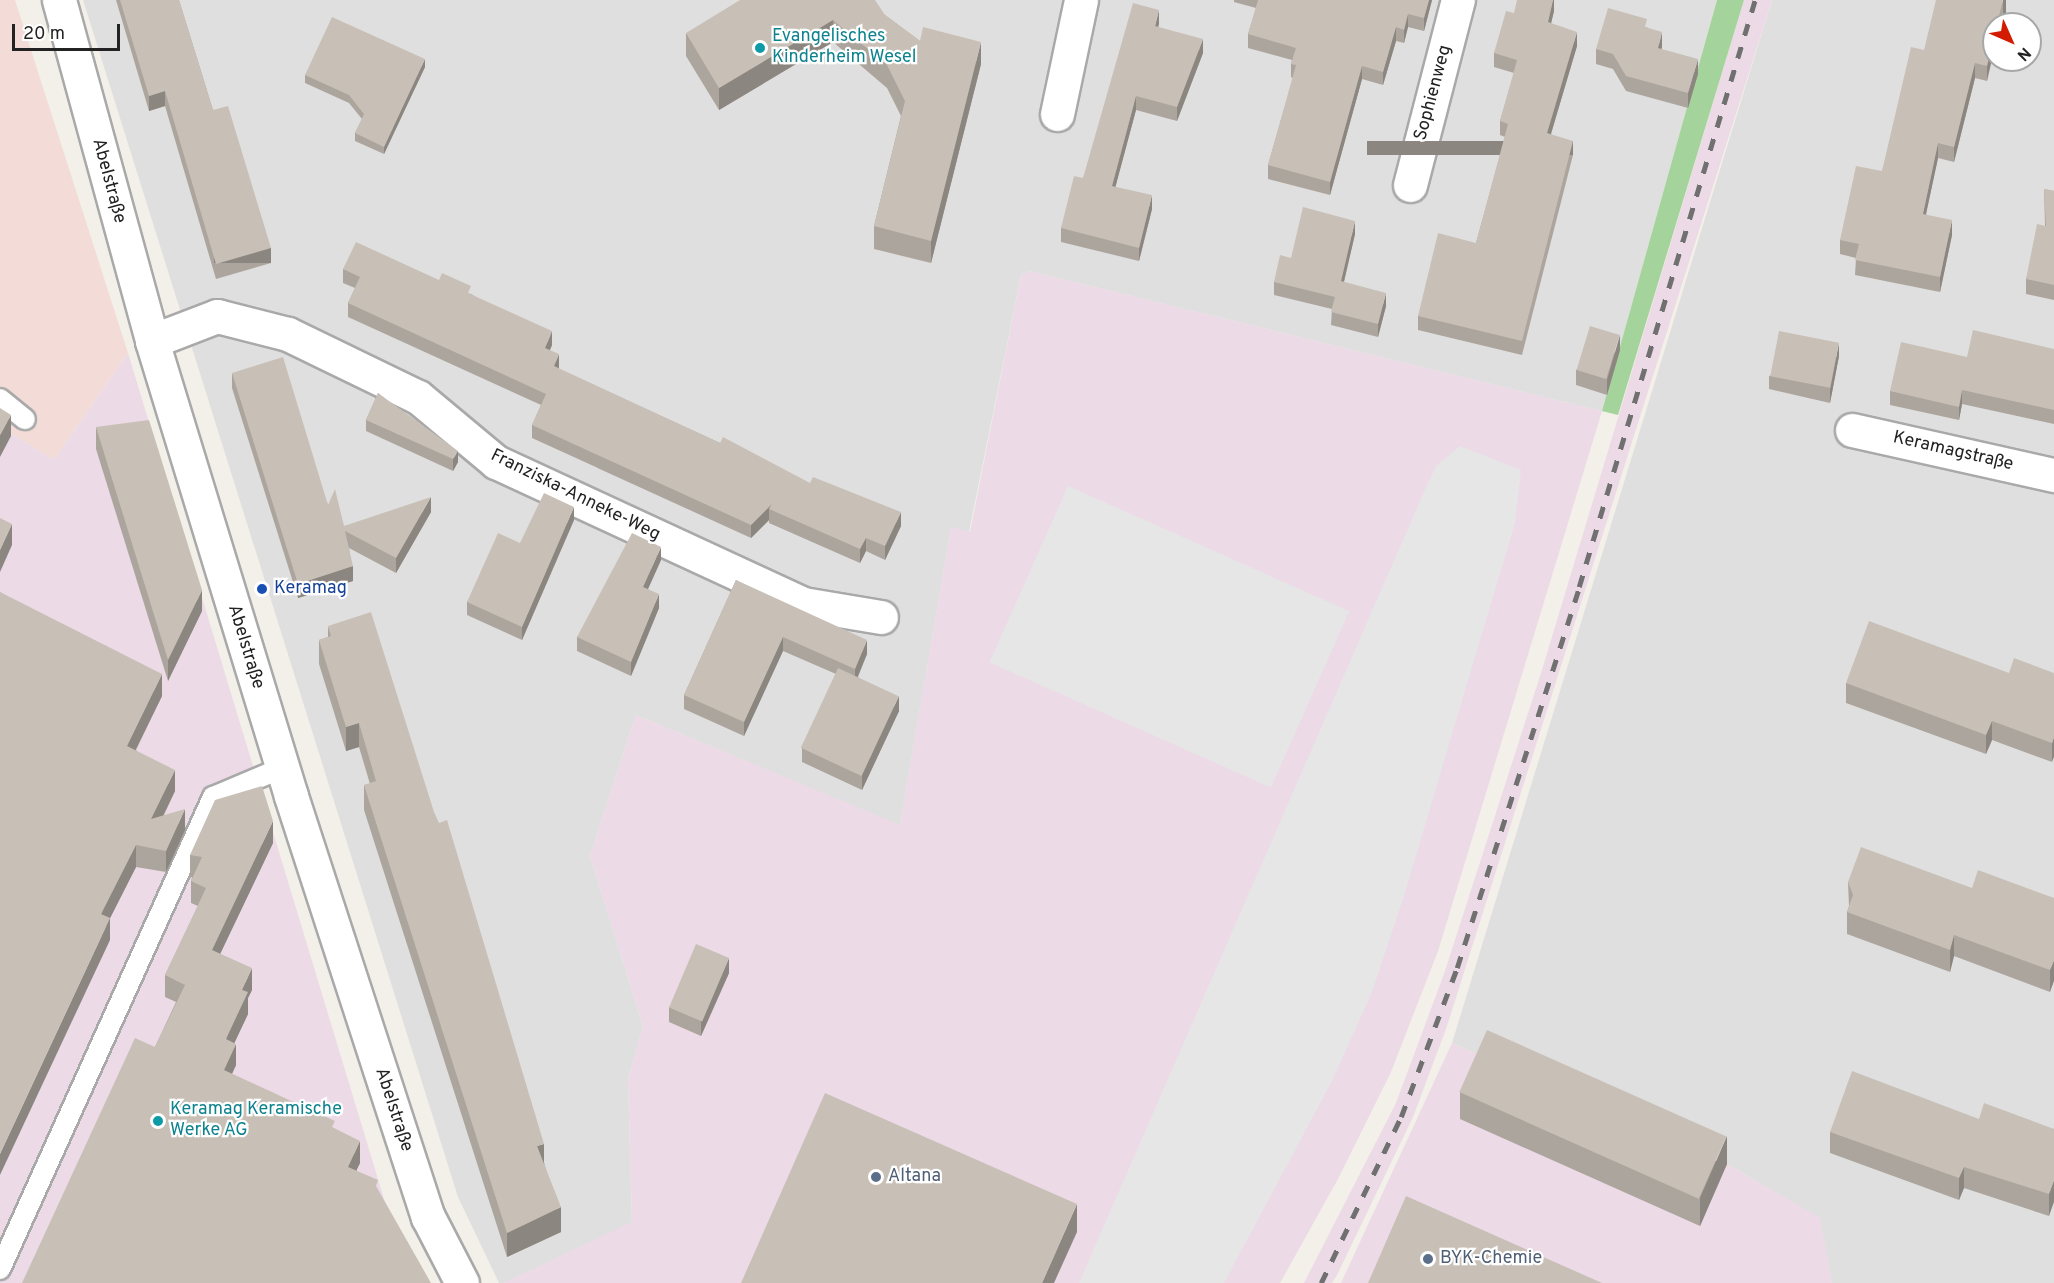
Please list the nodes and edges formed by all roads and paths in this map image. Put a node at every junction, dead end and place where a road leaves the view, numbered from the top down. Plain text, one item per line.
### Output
1 (59, 0) edge
2 (1081, 0) edge
3 (1458, 0) edge
4 (1057, 114) dead end
5 (1410, 185) dead end
6 (152, 341) junction
7 (0, 399) edge
8 (25, 419) dead end
9 (1852, 430) dead end
10 (2054, 475) edge
11 (881, 617) dead end
12 (282, 768) junction
13 (0, 1269) edge
14 (462, 1283) edge

1 - 6 street, Abelstraße
2 - 4 street
3 - 5 street, Sophienweg
6 - 11 street, Franziska-Anneke-Weg
6 - 12 street, Abelstraße
7 - 8 lane
9 - 10 street, Keramagstraße
12 - 13 lane
12 - 14 street, Abelstraße

